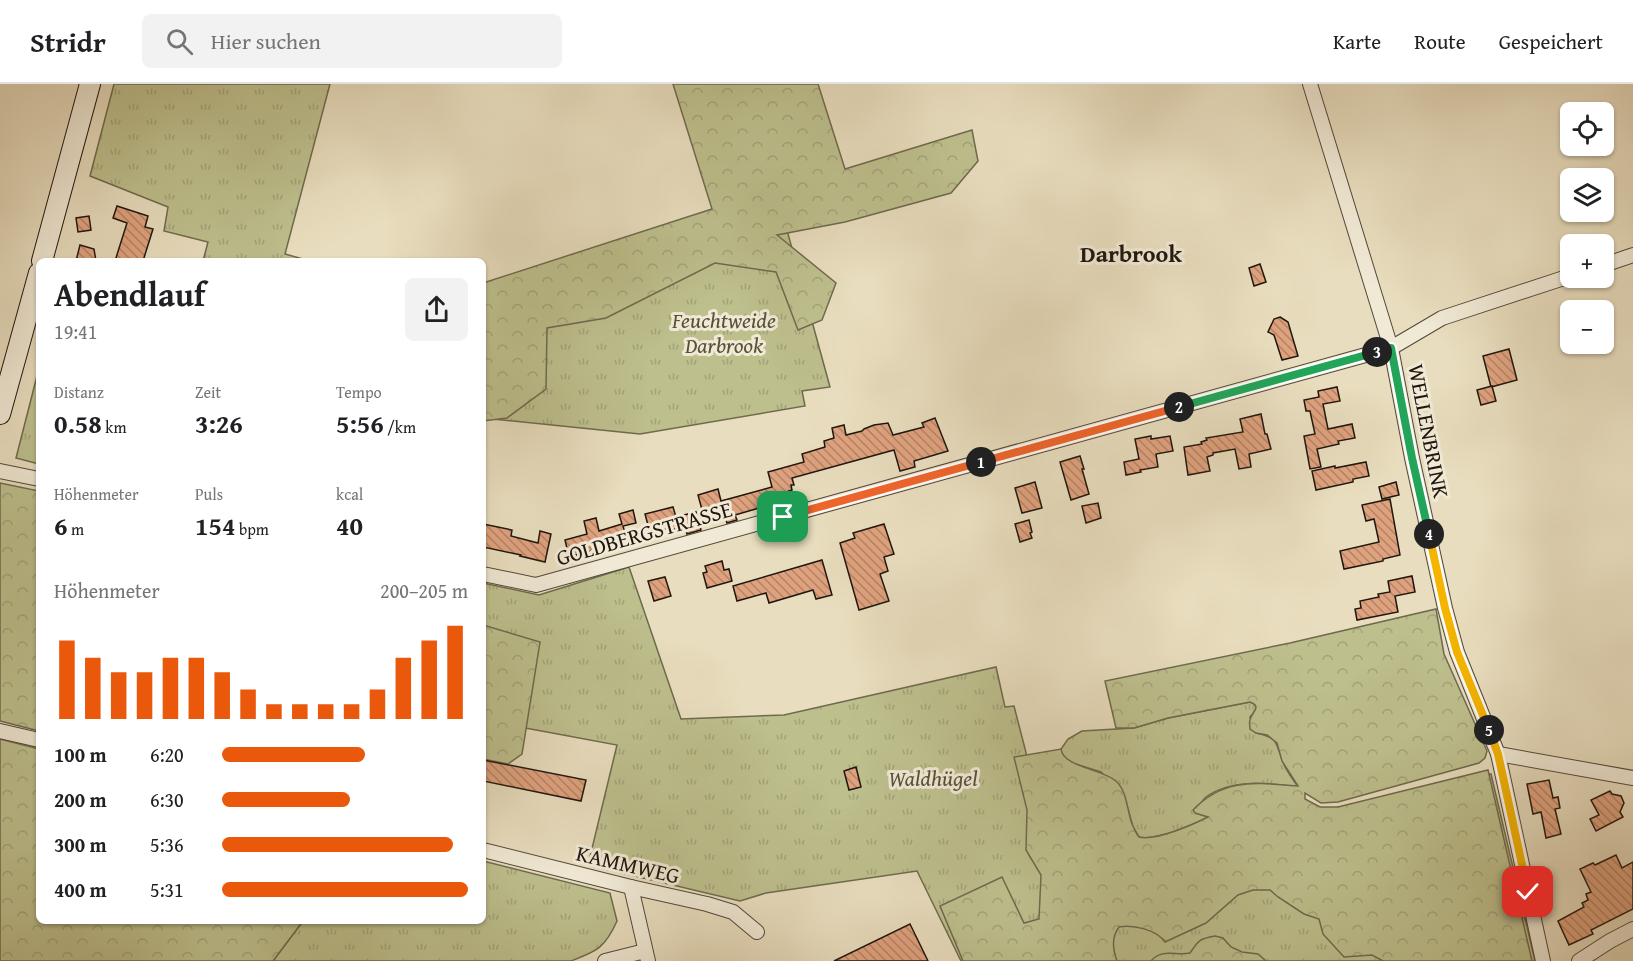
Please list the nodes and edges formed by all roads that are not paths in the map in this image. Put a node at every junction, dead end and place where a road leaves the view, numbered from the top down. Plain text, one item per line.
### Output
1 (90, 84) edge
2 (1310, 84) edge
3 (1633, 255) edge
4 (43, 258) edge
5 (1614, 262) edge
6 (1560, 279) edge
7 (36, 284) edge
8 (1391, 348) junction
9 (0, 414) edge
10 (0, 471) edge
11 (36, 478) edge
12 (486, 575) edge
13 (0, 731) edge
14 (36, 739) edge
15 (1498, 754) junction
16 (1633, 778) edge
17 (486, 851) edge
18 (631, 887) junction
19 (1633, 929) edge
20 (757, 932) dead end
21 (647, 956) edge
22 (605, 961) edge
23 (1543, 961) edge
24 (1579, 961) edge

1 - 4 street
2 - 8 street, WELLENBRINK
3 - 5 street
6 - 8 street, GOLDBERGSTRASSE
7 - 9 street
8 - 12 street, GOLDBERGSTRASSE
8 - 15 street, WELLENBRINK
10 - 11 street
13 - 14 street
15 - 16 street
15 - 23 street, WELLENBRINK
17 - 18 street, KAMMWEG
18 - 20 street, KAMMWEG
18 - 21 street
19 - 24 street
21 - 22 street

